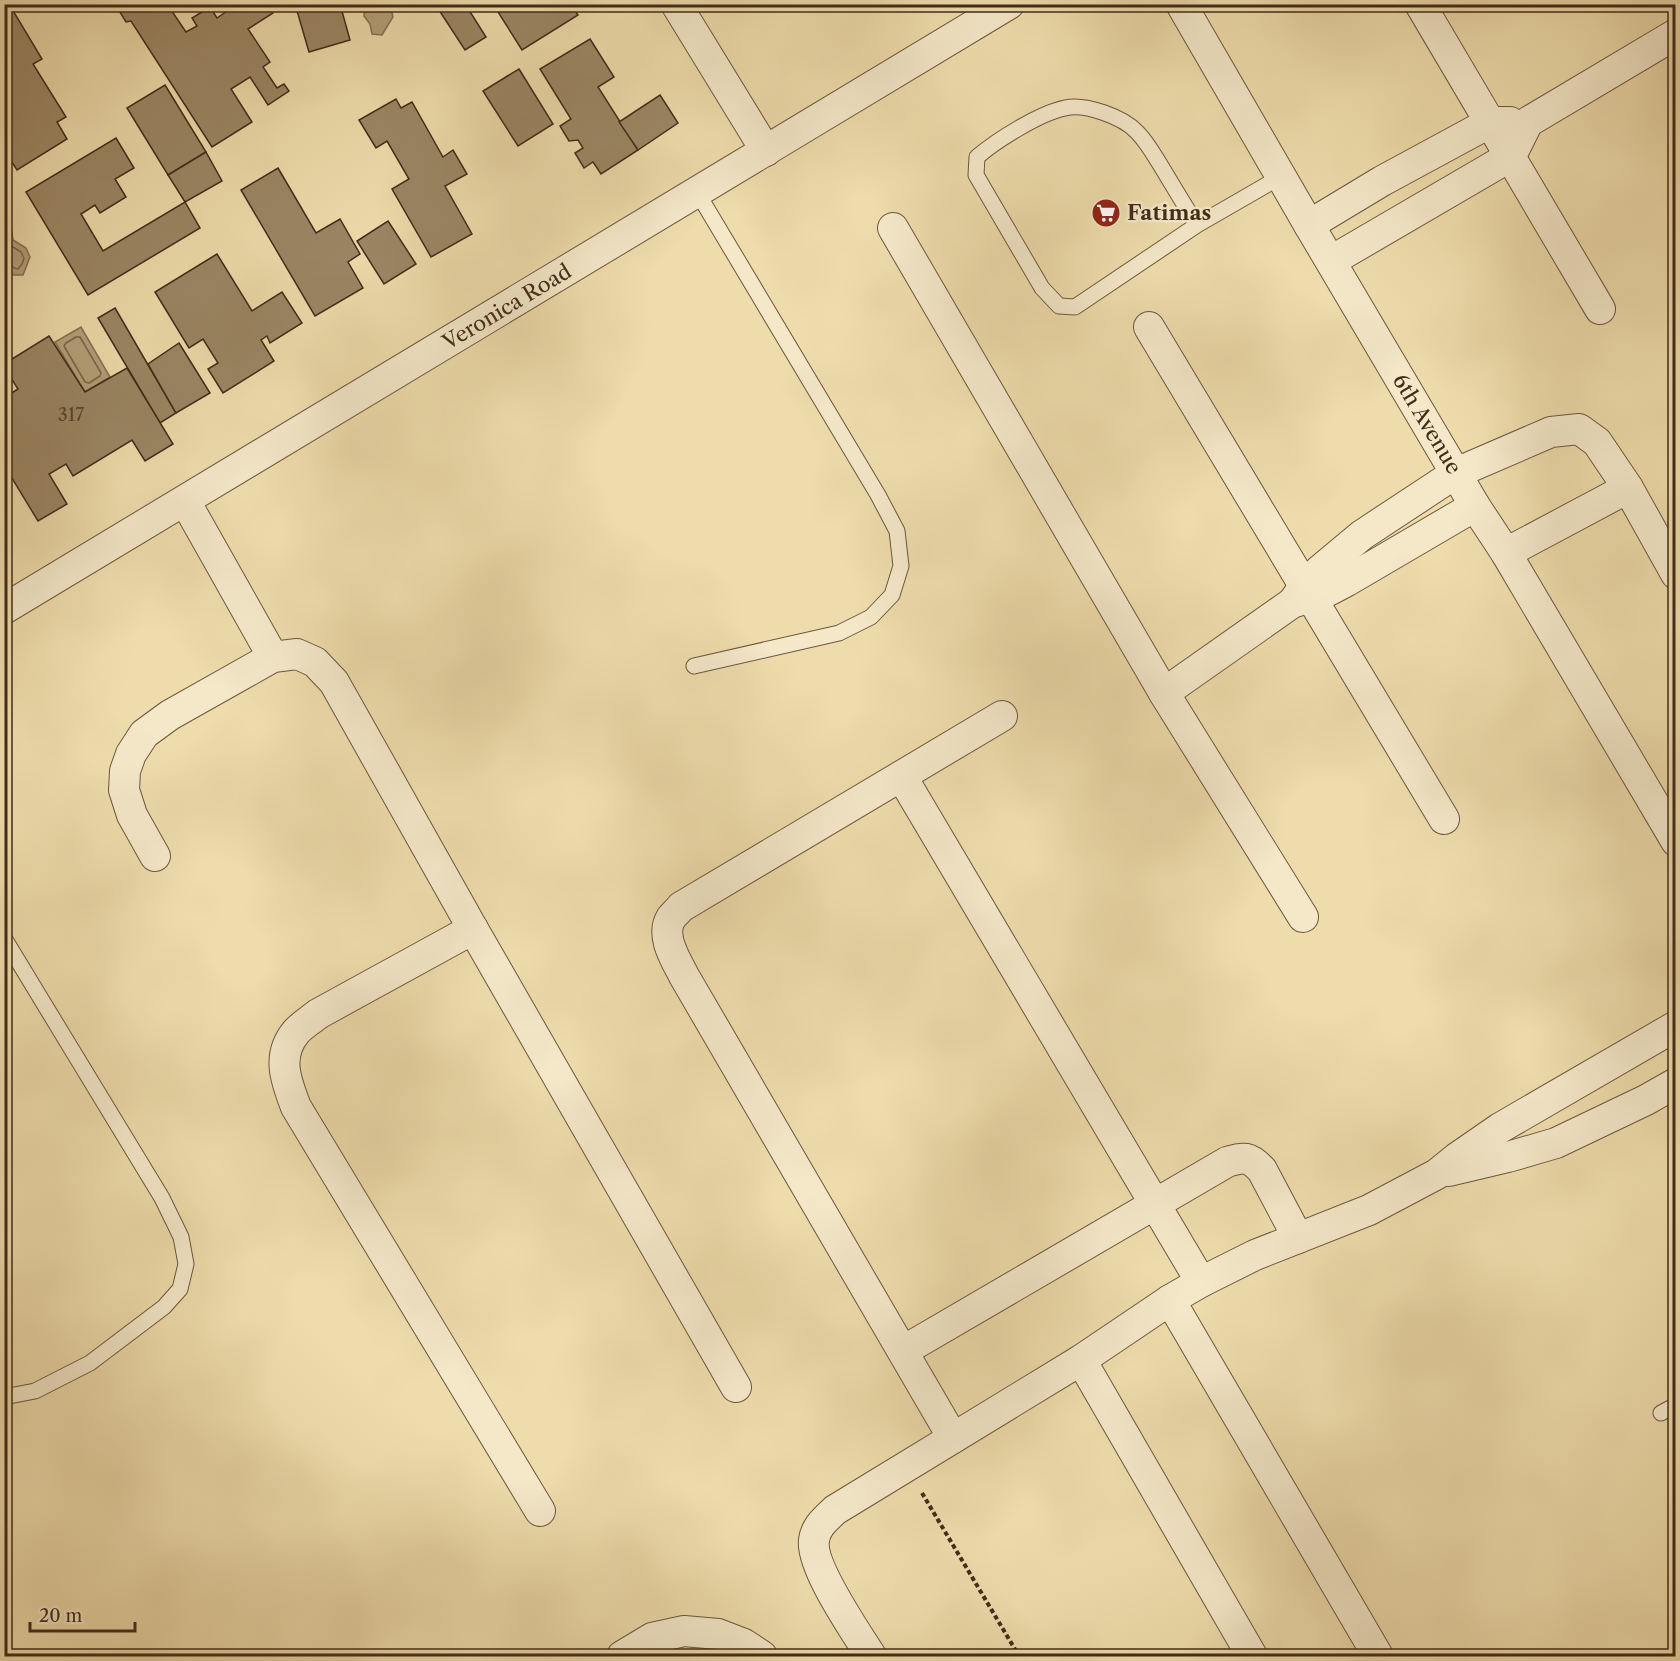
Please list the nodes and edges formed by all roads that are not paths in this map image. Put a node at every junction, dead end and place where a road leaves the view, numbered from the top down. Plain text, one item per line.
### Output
1 (676, 4) edge
2 (1009, 4) edge
3 (1181, 4) edge
4 (1420, 4) edge
5 (1676, 34) edge
6 (1491, 122) junction
7 (1528, 122) junction
8 (766, 152) junction
9 (1511, 156) junction
10 (1282, 177) junction
11 (698, 192) junction
12 (1197, 225) junction
13 (1309, 225) junction
14 (893, 228) dead end
15 (1331, 261) junction
16 (1600, 309) dead end
17 (1149, 327) dead end
18 (1456, 473) junction
19 (1628, 488) junction
20 (185, 501) junction
21 (1475, 506) junction
22 (1506, 553) junction
23 (1676, 574) edge
24 (1302, 596) junction
25 (4, 609) edge
26 (273, 657) junction
27 (694, 666) dead end
28 (1164, 693) junction
29 (1002, 717) dead end
30 (902, 777) junction
31 (1444, 819) dead end
32 (1676, 841) edge
33 (155, 856) dead end
34 (1303, 917) dead end
35 (473, 929) junction
36 (4, 938) edge
37 (1676, 1026) edge
38 (1676, 1083) edge
39 (1437, 1174) junction
40 (1155, 1204) junction
41 (1298, 1238) junction
42 (1201, 1282) junction
43 (1170, 1300) junction
44 (903, 1351) junction
45 (1081, 1360) junction
46 (736, 1387) dead end
47 (4, 1397) edge
48 (1676, 1405) edge
49 (1661, 1413) dead end
50 (954, 1438) junction
51 (540, 1510) dead end
52 (622, 1656) edge
53 (762, 1656) edge
54 (871, 1656) edge
55 (1252, 1656) edge
56 (1378, 1656) edge

1 - 8 street
2 - 8 street, Veronica Road
3 - 10 street, 6th Avenue
4 - 6 street
5 - 7 street
6 - 7 street
6 - 9 street
6 - 13 street
7 - 9 street
8 - 11 street, Veronica Road
9 - 15 street
9 - 16 street
10 - 12 lane
10 - 13 street, 6th Avenue
11 - 20 street, Veronica Road
11 - 27 lane
12 - 12 lane
13 - 15 street, 6th Avenue
14 - 28 street
15 - 18 street, 6th Avenue
17 - 24 street
18 - 19 street
18 - 21 street, 6th Avenue
18 - 24 street
19 - 22 street
19 - 23 street
20 - 25 street, Veronica Road
20 - 26 street
21 - 22 street, 6th Avenue
21 - 24 street
22 - 32 street, 6th Avenue
24 - 28 street
24 - 31 street
26 - 33 street
26 - 35 street
28 - 34 street
29 - 30 street
30 - 40 street
30 - 44 street
35 - 46 street
35 - 51 street
36 - 47 lane
37 - 39 street
38 - 39 street
39 - 41 street
40 - 41 street
40 - 42 street
40 - 44 street
41 - 42 street
42 - 43 street
43 - 45 street
43 - 56 street
44 - 50 street
45 - 50 street
45 - 55 street
48 - 49 lane
50 - 54 street
52 - 53 street

